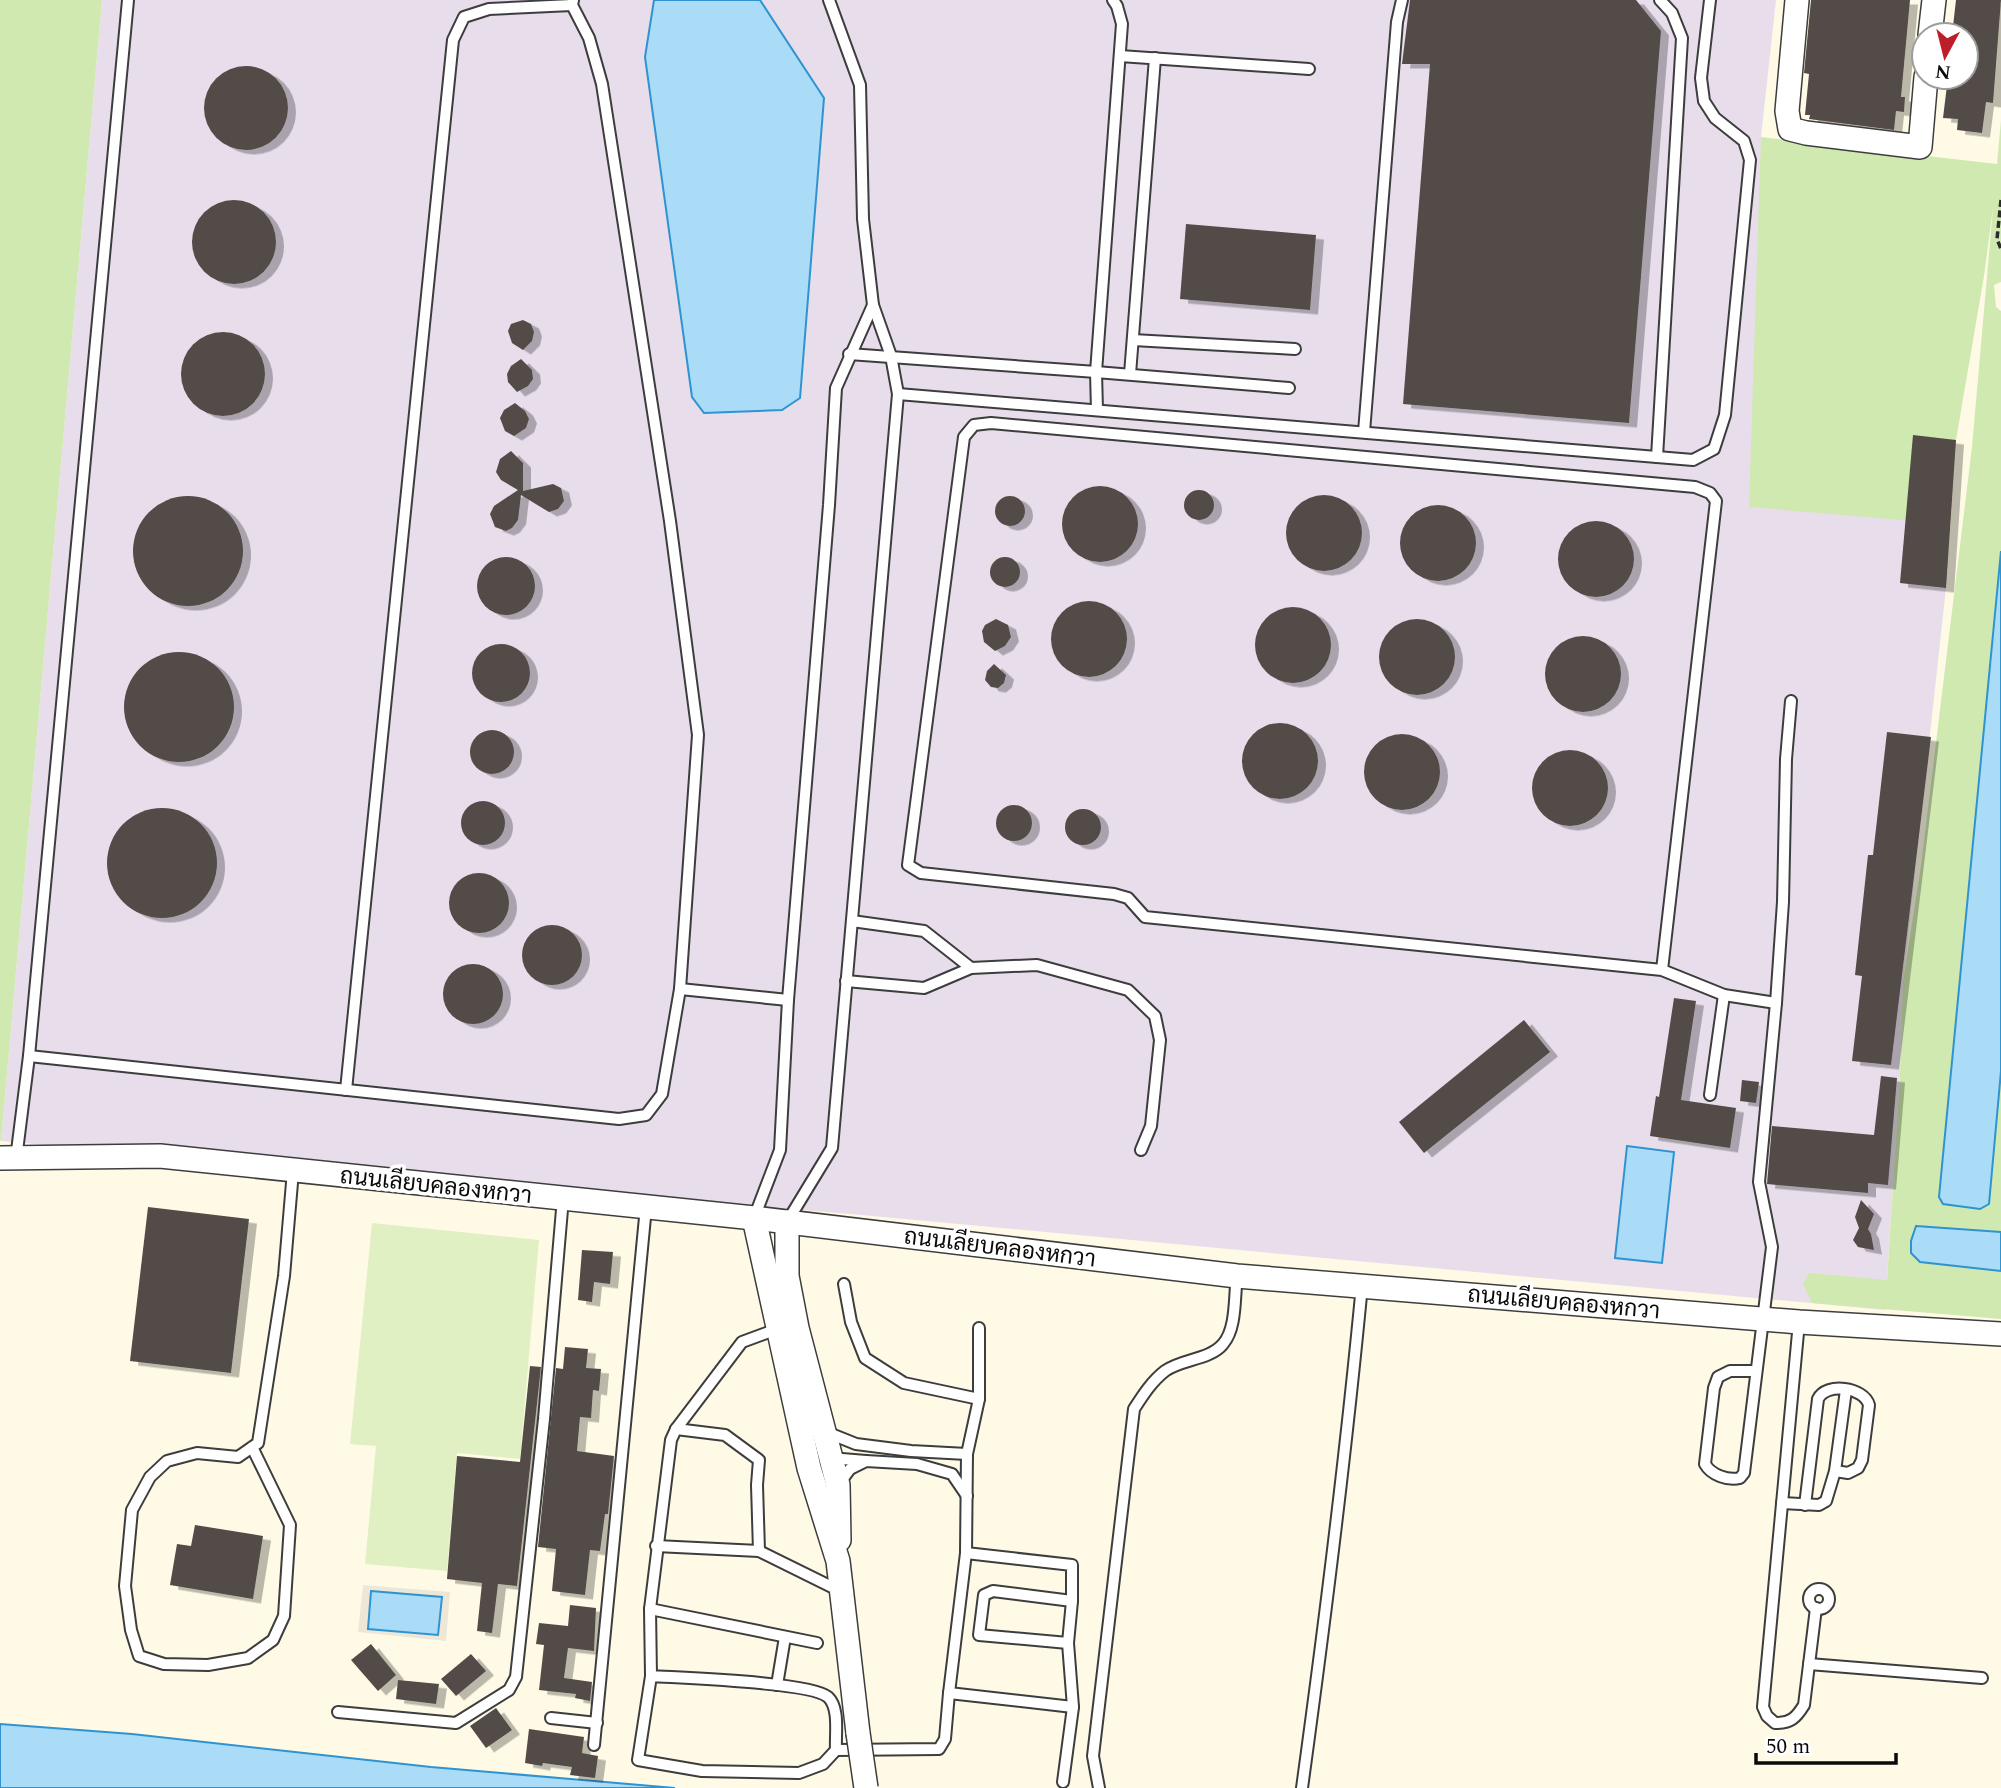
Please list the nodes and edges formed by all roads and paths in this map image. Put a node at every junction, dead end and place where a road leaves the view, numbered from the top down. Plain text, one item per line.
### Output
1 (128, 0) edge
2 (829, 0) edge
3 (1113, 0) edge
4 (1402, 0) edge
5 (1660, 0) edge
6 (1710, 0) edge
7 (1797, 0) edge
8 (1934, 0) edge
9 (572, 3) edge
10 (1932, 21) edge
11 (1119, 56) junction
12 (1155, 58) junction
13 (1309, 69) dead end
14 (1925, 91) edge
15 (2001, 200) edge
16 (2001, 249) edge
17 (873, 305) junction
18 (1133, 340) junction
19 (1295, 349) dead end
20 (849, 354) junction
21 (891, 356) junction
22 (1096, 372) junction
23 (1130, 374) junction
24 (1289, 388) dead end
25 (898, 394) junction
26 (1097, 410) junction
27 (1364, 432) junction
28 (1657, 457) junction
29 (1791, 701) dead end
30 (852, 921) junction
31 (971, 968) junction
32 (1662, 970) junction
33 (846, 981) junction
34 (680, 989) junction
35 (1724, 995) junction
36 (788, 1000) junction
37 (1776, 1003) junction
38 (29, 1056) junction
39 (346, 1090) junction
40 (1710, 1095) dead end
41 (1140, 1150) dead end
42 (8, 1158) edge
43 (293, 1171) junction
44 (564, 1198) junction
45 (646, 1207) junction
46 (754, 1218) junction
47 (787, 1222) junction
48 (1237, 1276) junction
49 (844, 1284) dead end
50 (1362, 1285) junction
51 (1763, 1318) junction
52 (1799, 1322) junction
53 (787, 1328) junction
54 (979, 1328) dead end
55 (2001, 1334) edge
56 (1756, 1371) junction
57 (1846, 1390) junction
58 (979, 1399) junction
59 (676, 1429) junction
60 (856, 1444) junction
61 (828, 1446) junction
62 (252, 1447) junction
63 (804, 1450) junction
64 (967, 1454) junction
65 (866, 1461) junction
66 (1835, 1471) junction
67 (838, 1485) junction
68 (967, 1496) junction
69 (1782, 1503) junction
70 (1805, 1505) junction
71 (656, 1546) junction
72 (759, 1551) junction
73 (966, 1553) junction
74 (838, 1561) junction
75 (843, 1592) junction
76 (1072, 1601) junction
77 (1816, 1608) dead end
78 (650, 1609) junction
79 (785, 1637) junction
80 (817, 1643) dead end
81 (1068, 1643) junction
82 (1809, 1664) junction
83 (651, 1676) junction
84 (1982, 1678) dead end
85 (777, 1685) junction
86 (948, 1693) junction
87 (1073, 1707) junction
88 (338, 1712) dead end
89 (551, 1718) dead end
90 (597, 1723) junction
91 (594, 1745) dead end
92 (836, 1750) junction
93 (1063, 1782) dead end
94 (866, 1788) edge
95 (1099, 1788) edge
96 (1302, 1788) edge

1 - 38 lane
2 - 17 lane
3 - 11 lane
4 - 27 lane
5 - 28 lane
6 - 28 lane
7 - 14 street
8 - 10 street
9 - 34 lane
9 - 39 lane
11 - 12 lane
11 - 22 lane
12 - 13 lane
12 - 18 lane
15 - 16 path
17 - 20 lane
17 - 21 lane
18 - 19 lane
18 - 23 lane
20 - 21 lane
20 - 36 lane
21 - 22 lane
21 - 25 lane
22 - 23 lane
22 - 26 lane
23 - 24 lane
25 - 26 lane
25 - 30 lane
26 - 27 lane
27 - 28 lane
29 - 37 lane
30 - 31 lane
30 - 33 lane
31 - 33 lane
31 - 41 lane
32 - 32 lane
32 - 35 lane
33 - 47 lane
34 - 36 lane
34 - 39 lane
35 - 37 lane
35 - 40 lane
36 - 46 lane
37 - 51 lane
38 - 39 lane
38 - 42 lane
42 - 43 street, ถนนเลียบคลองหกวา
43 - 44 street, ถนนเลียบคลองหกวา
43 - 62 lane
44 - 45 street, ถนนเลียบคลองหกวา
44 - 88 lane
45 - 46 street, ถนนเลียบคลองหกวา
45 - 90 lane
46 - 47 street, ถนนเลียบคลองหกวา
46 - 53 street
47 - 48 street, ถนนเลียบคลองหกวา
47 - 53 street
48 - 50 street, ถนนเลียบคลองหกวา
48 - 95 lane
49 - 58 lane
50 - 51 street, ถนนเลียบคลองหกวา
50 - 96 lane
51 - 52 street, ถนนเลียบคลองหกวา
51 - 56 lane
52 - 55 street, ถนนเลียบคลองหกวา
52 - 69 lane
53 - 59 lane
53 - 61 street
53 - 63 street
54 - 58 lane
56 - 56 lane
57 - 66 lane
57 - 66 lane
57 - 70 lane
58 - 64 lane
59 - 71 lane
59 - 72 lane
60 - 61 lane
60 - 61 lane
60 - 64 lane
61 - 63 lane
61 - 65 lane
61 - 67 street
62 - 62 lane
63 - 74 street
64 - 68 lane
65 - 67 lane
65 - 68 lane
66 - 70 lane
67 - 74 street
68 - 73 lane
69 - 70 lane
69 - 82 lane
71 - 72 lane
71 - 78 lane
72 - 75 lane
73 - 76 lane
73 - 86 lane
74 - 75 street
75 - 94 street, bridge
76 - 81 lane
76 - 81 lane
77 - 82 lane
78 - 79 lane
78 - 83 lane
79 - 80 lane
79 - 85 lane
81 - 87 lane
82 - 84 lane
83 - 85 lane
83 - 92 lane
85 - 92 lane
86 - 87 lane
86 - 92 lane
87 - 93 lane
89 - 90 lane
90 - 91 lane

